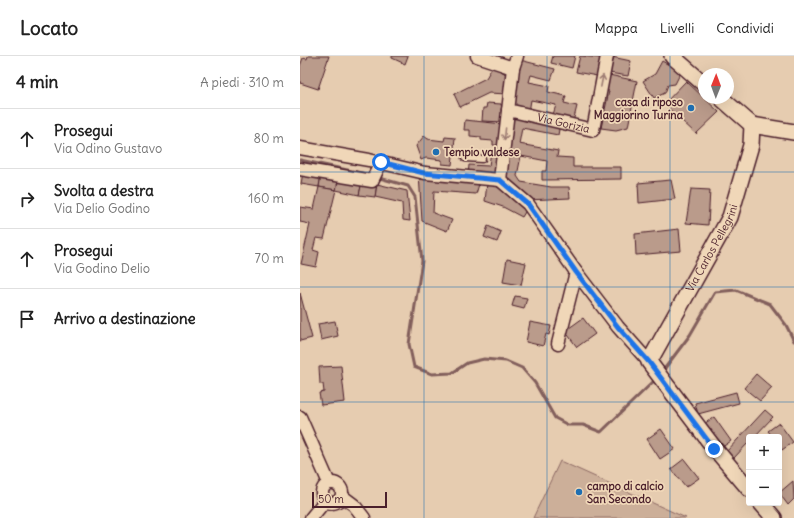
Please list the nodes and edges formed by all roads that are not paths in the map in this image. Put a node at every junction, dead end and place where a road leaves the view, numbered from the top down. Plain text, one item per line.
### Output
1 (477, 56) edge
2 (517, 56) edge
3 (607, 56) edge
4 (672, 56) edge
5 (491, 58) edge
6 (513, 68) junction
7 (698, 79) edge
8 (728, 104) edge
9 (508, 110) junction
10 (752, 125) junction
11 (794, 132) edge
12 (300, 148) edge
13 (465, 158) dead end
14 (482, 159) dead end
15 (381, 162) junction
16 (300, 170) edge
17 (500, 180) junction
18 (576, 272) junction
19 (558, 344) dead end
20 (652, 366) junction
21 (300, 417) edge
22 (329, 483) junction
23 (746, 486) edge
24 (342, 496) junction
25 (324, 501) junction
26 (764, 506) edge
27 (311, 518) edge
28 (364, 518) edge
29 (774, 518) edge

1 - 5 street
2 - 6 street
9 -> 3 street, Via Gorizia
4 - 7 street
5 - 6 street
6 - 9 street
8 - 10 street
9 -> 17 street
10 - 11 street
10 - 20 street, Via Carlos Pellegrini
12 - 15 street
13 - 14 lane
15 - 16 street
15 - 17 street
17 - 18 street
18 - 19 street
18 - 20 street
20 - 23 street
21 - 22 street
22 - 24 street
22 - 25 street
24 - 25 street
24 - 28 street
25 - 27 street
26 - 29 street

